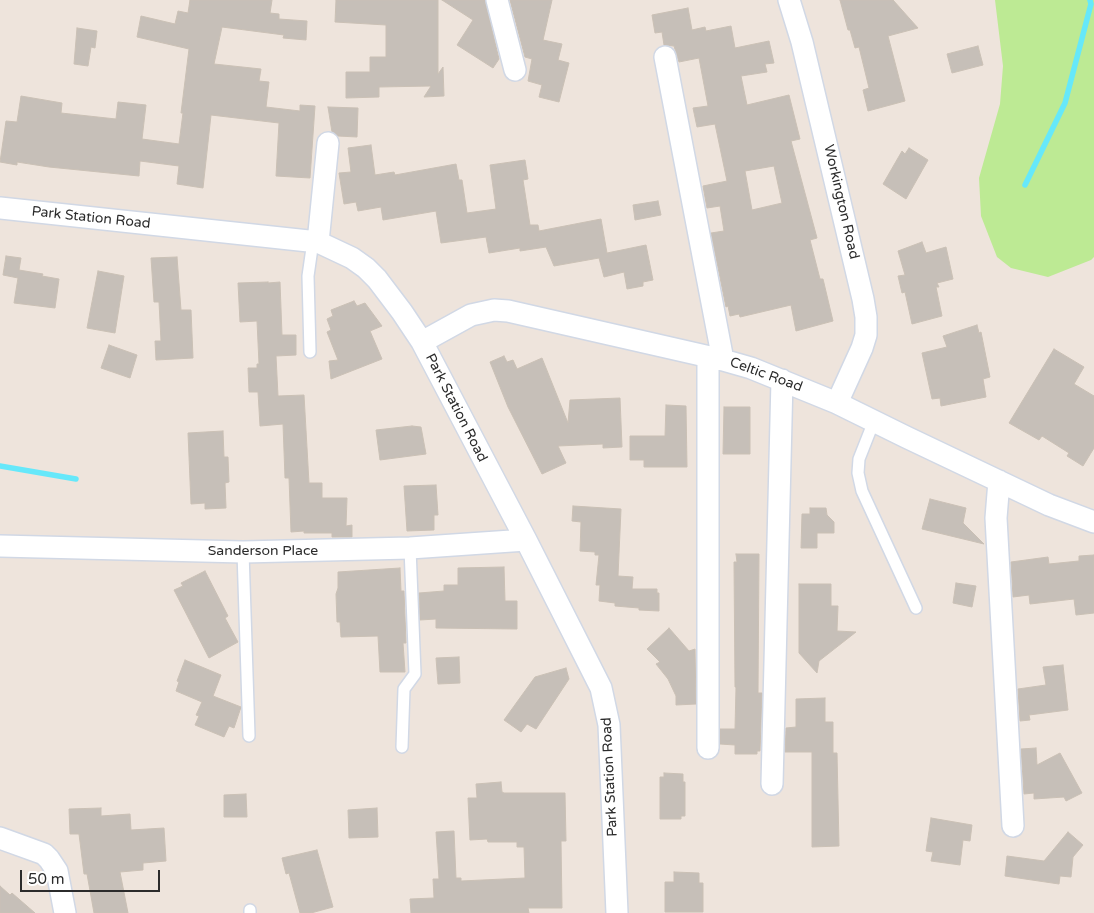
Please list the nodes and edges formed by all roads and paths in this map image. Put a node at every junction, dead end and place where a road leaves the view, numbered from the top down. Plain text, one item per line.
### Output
1 (497, 0) edge
2 (789, 0) edge
3 (665, 57) dead end
4 (515, 70) dead end
5 (328, 143) dead end
6 (0, 208) edge
7 (315, 242) junction
8 (422, 342) junction
9 (310, 352) dead end
10 (716, 358) junction
11 (782, 380) junction
12 (837, 402) junction
13 (874, 421) junction
14 (999, 481) junction
15 (1094, 522) edge
16 (526, 540) junction
17 (0, 546) edge
18 (410, 548) junction
19 (243, 552) junction
20 (916, 608) dead end
21 (249, 736) dead end
22 (402, 747) dead end
23 (708, 748) dead end
24 (772, 784) dead end
25 (1013, 826) dead end
26 (0, 838) edge
27 (65, 913) edge
28 (617, 913) edge

1 - 4 street
2 - 12 street, Workington Road
3 - 10 street
5 - 7 street
6 - 7 street, Park Station Road
7 - 8 street, Park Station Road
7 - 9 lane
8 - 10 street, Celtic Road
8 - 16 street, Park Station Road
10 - 11 street, Celtic Road
10 - 23 street
11 - 12 street, Celtic Road
11 - 24 street
12 - 13 street, Celtic Road
13 - 14 street, Celtic Road
13 - 20 lane
14 - 15 street, Celtic Road
14 - 25 street
16 - 18 street, Sanderson Place
16 - 28 street, Park Station Road
17 - 19 street, Sanderson Place
18 - 19 street, Sanderson Place
18 - 22 lane
19 - 21 lane
26 - 27 street

